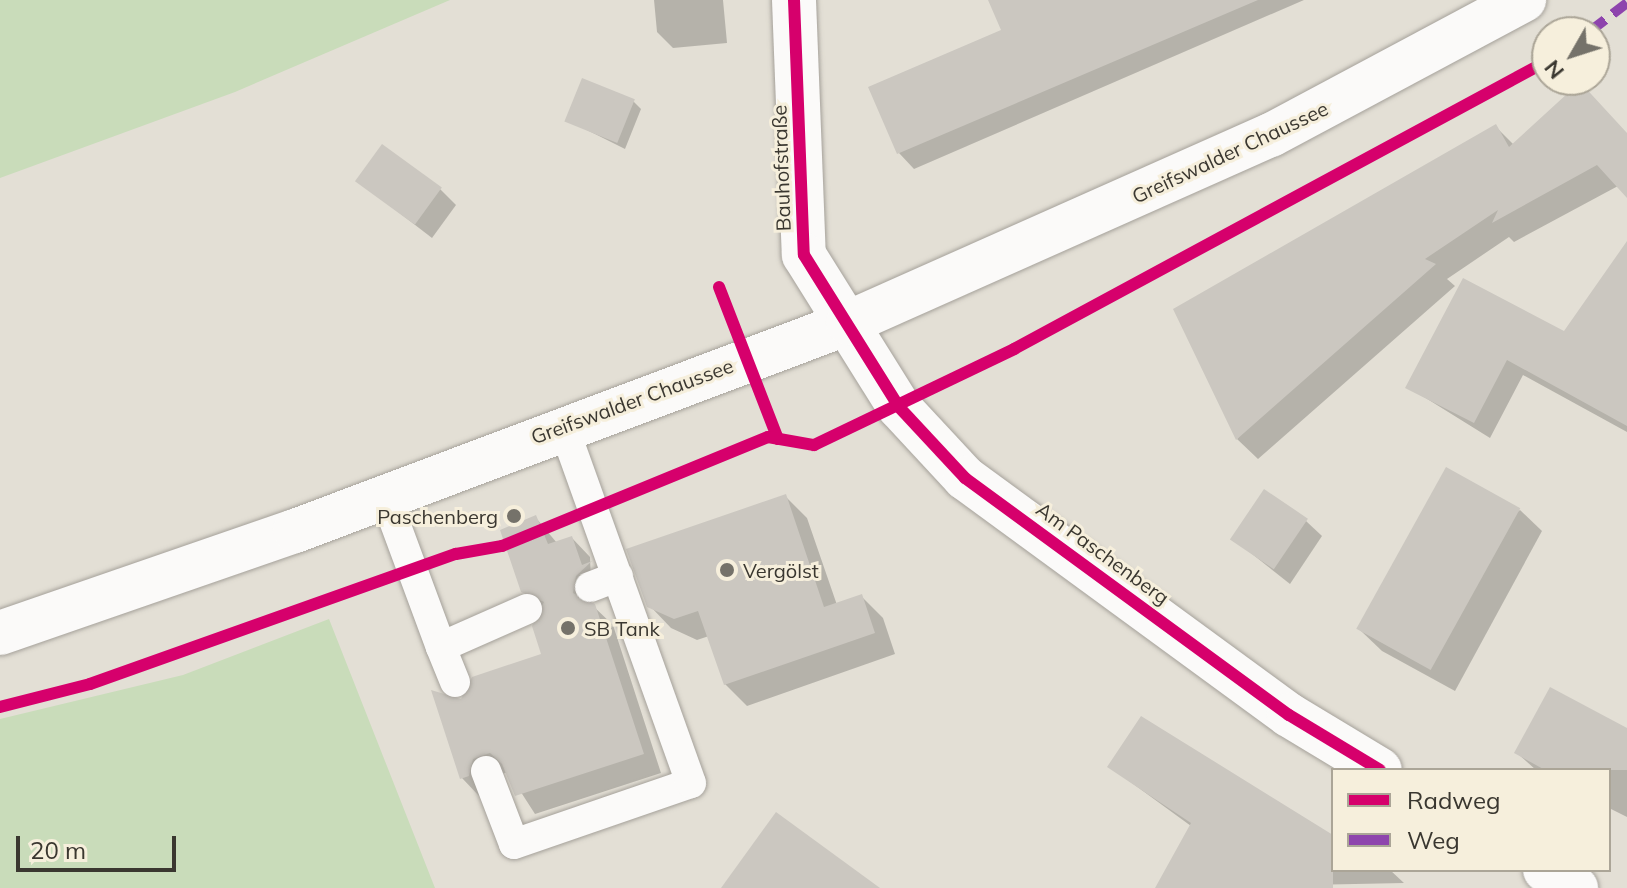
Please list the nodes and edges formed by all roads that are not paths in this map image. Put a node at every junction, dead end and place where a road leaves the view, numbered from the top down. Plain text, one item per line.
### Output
1 (794, 0) edge
2 (1524, 0) edge
3 (848, 323) junction
4 (563, 426) junction
5 (385, 496) junction
6 (618, 576) junction
7 (590, 587) dead end
8 (527, 609) dead end
9 (9, 624) edge
10 (441, 647) junction
11 (455, 682) dead end
12 (1377, 768) edge
13 (486, 771) dead end
14 (1548, 872) edge
15 (1576, 888) edge

1 - 3 main road, Bauhofstraße
2 - 3 main road, Greifswalder Chaussee
3 - 4 main road, Greifswalder Chaussee
3 - 12 main road, Am Paschenberg
4 - 5 main road, Greifswalder Chaussee
4 - 6 lane
5 - 9 main road, Greifswalder Chaussee
5 - 10 lane
6 - 7 lane
6 - 13 lane
8 - 10 lane
10 - 11 lane
14 - 15 main road

